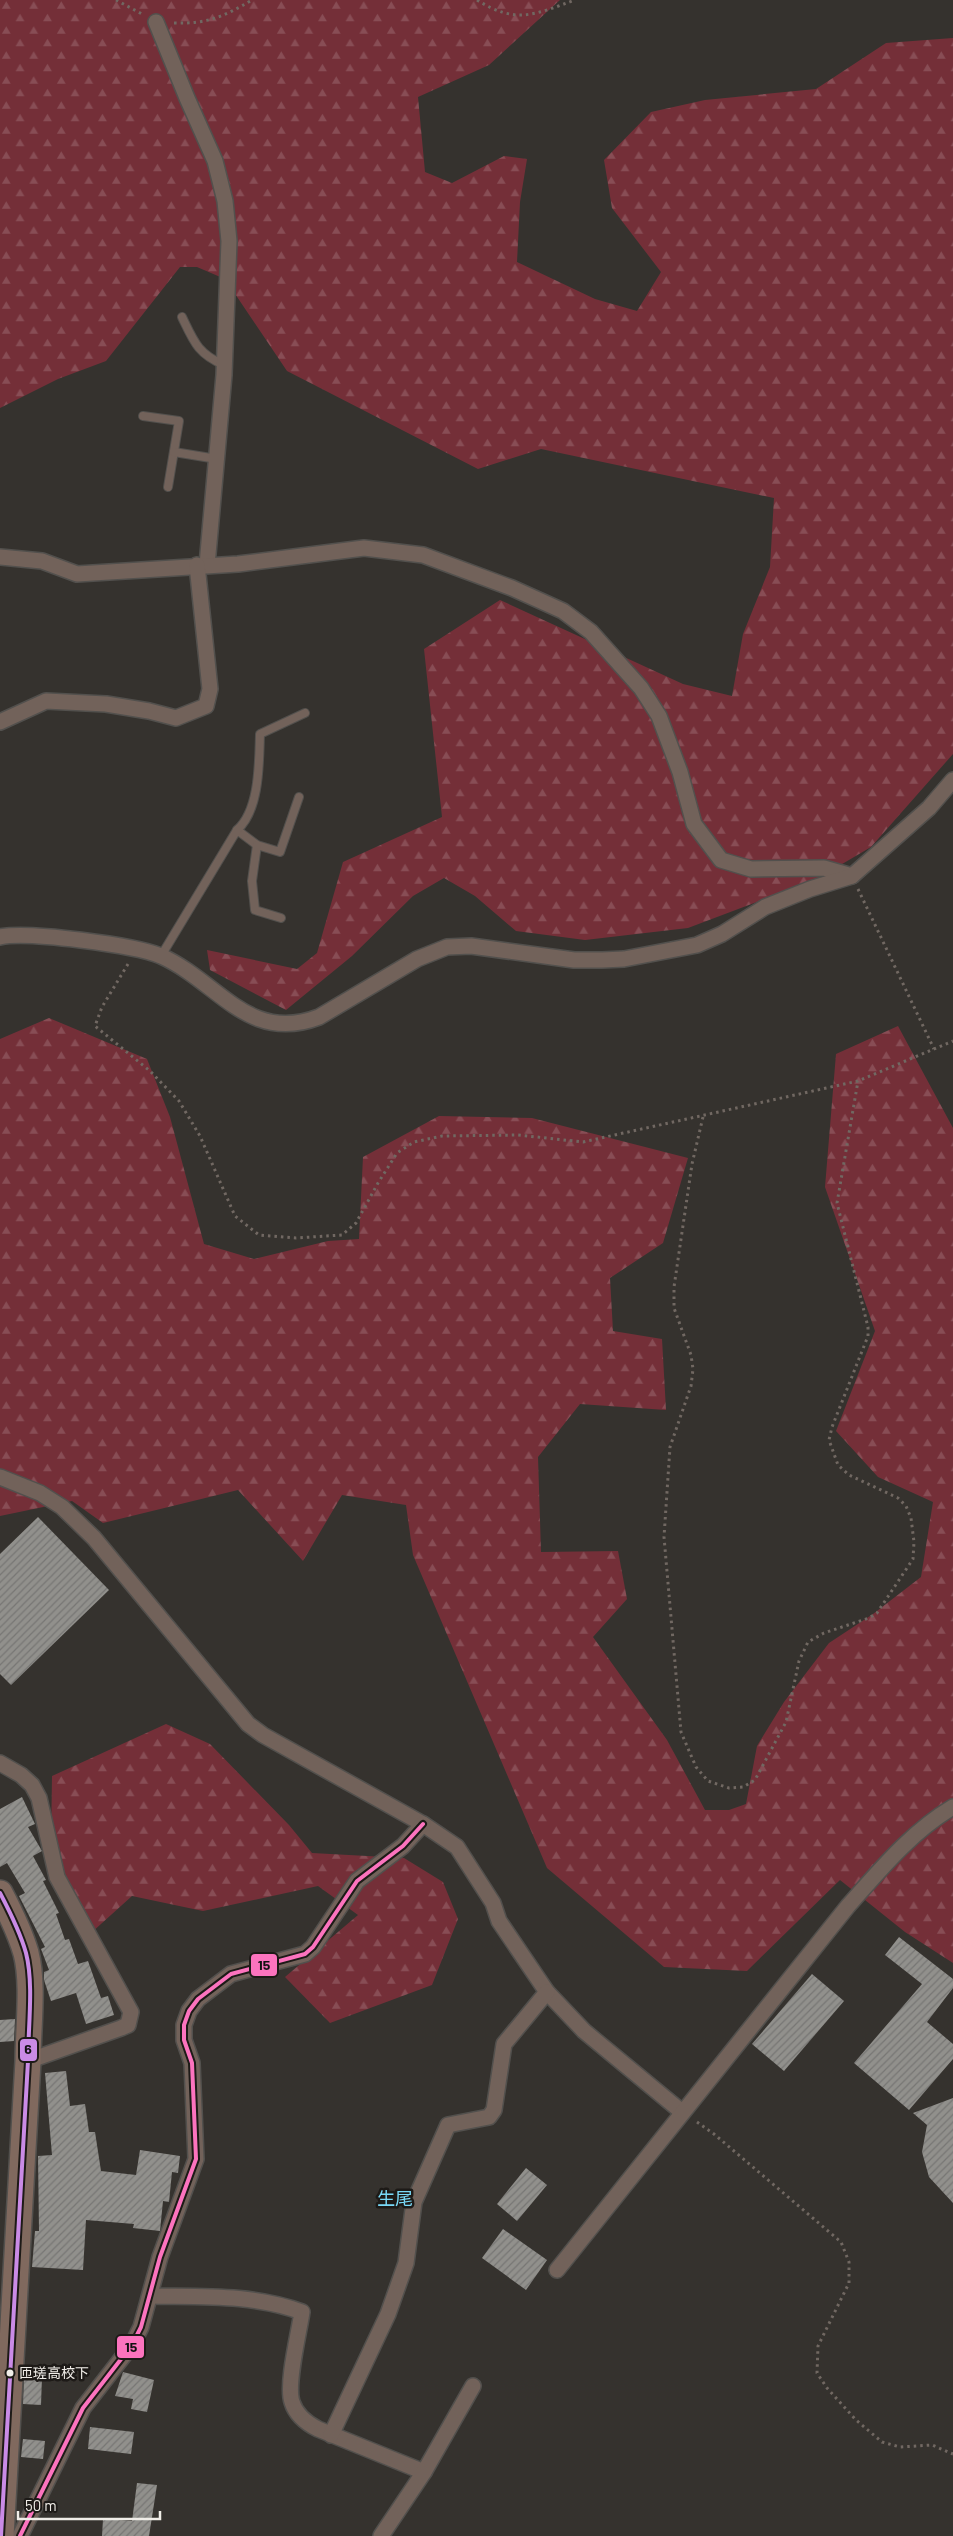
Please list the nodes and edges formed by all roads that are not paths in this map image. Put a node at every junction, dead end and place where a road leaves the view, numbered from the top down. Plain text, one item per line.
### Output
1 (156, 22) road end
2 (182, 317) dead end
3 (224, 365) junction
4 (143, 416) dead end
5 (174, 452) junction
6 (217, 459) junction
7 (168, 487) dead end
8 (0, 557) edge
9 (202, 565) junction
10 (305, 713) dead end
11 (0, 722) edge
12 (953, 780) edge
13 (299, 797) dead end
14 (237, 830) junction
15 (257, 845) junction
16 (852, 876) junction
17 (281, 918) dead end
18 (0, 937) edge
19 (161, 956) junction
20 (0, 1477) edge
21 (0, 1763) edge
22 (953, 1807) edge
23 (423, 1824) junction
24 (0, 1892) edge
25 (547, 1992) junction
26 (28, 2061) junction
27 (682, 2112) junction
28 (557, 2270) dead end
29 (150, 2296) junction
30 (473, 2386) dead end
31 (331, 2434) junction
32 (2, 2471) edge
33 (424, 2472) junction
34 (1, 2536) edge
35 (20, 2536) edge
36 (381, 2536) edge

1 - 3 street
2 - 3 lane
3 - 6 street
4 - 5 lane
5 - 6 lane
5 - 7 lane
6 - 9 street
8 - 9 street
9 - 11 street
9 - 16 street
10 - 14 lane
12 - 16 street
13 - 15 lane
14 - 15 lane
14 - 19 lane
15 - 17 lane
16 - 19 street
18 - 19 street
20 - 23 street
21 - 26 street
22 - 27 street
23 - 25 street
23 - 29 street
24 - 26 main road
25 - 27 street
25 - 31 street
26 - 32 main road
27 - 28 street
29 - 31 street
29 - 35 street
30 - 33 street
31 - 33 street
32 - 34 main road
33 - 36 street

